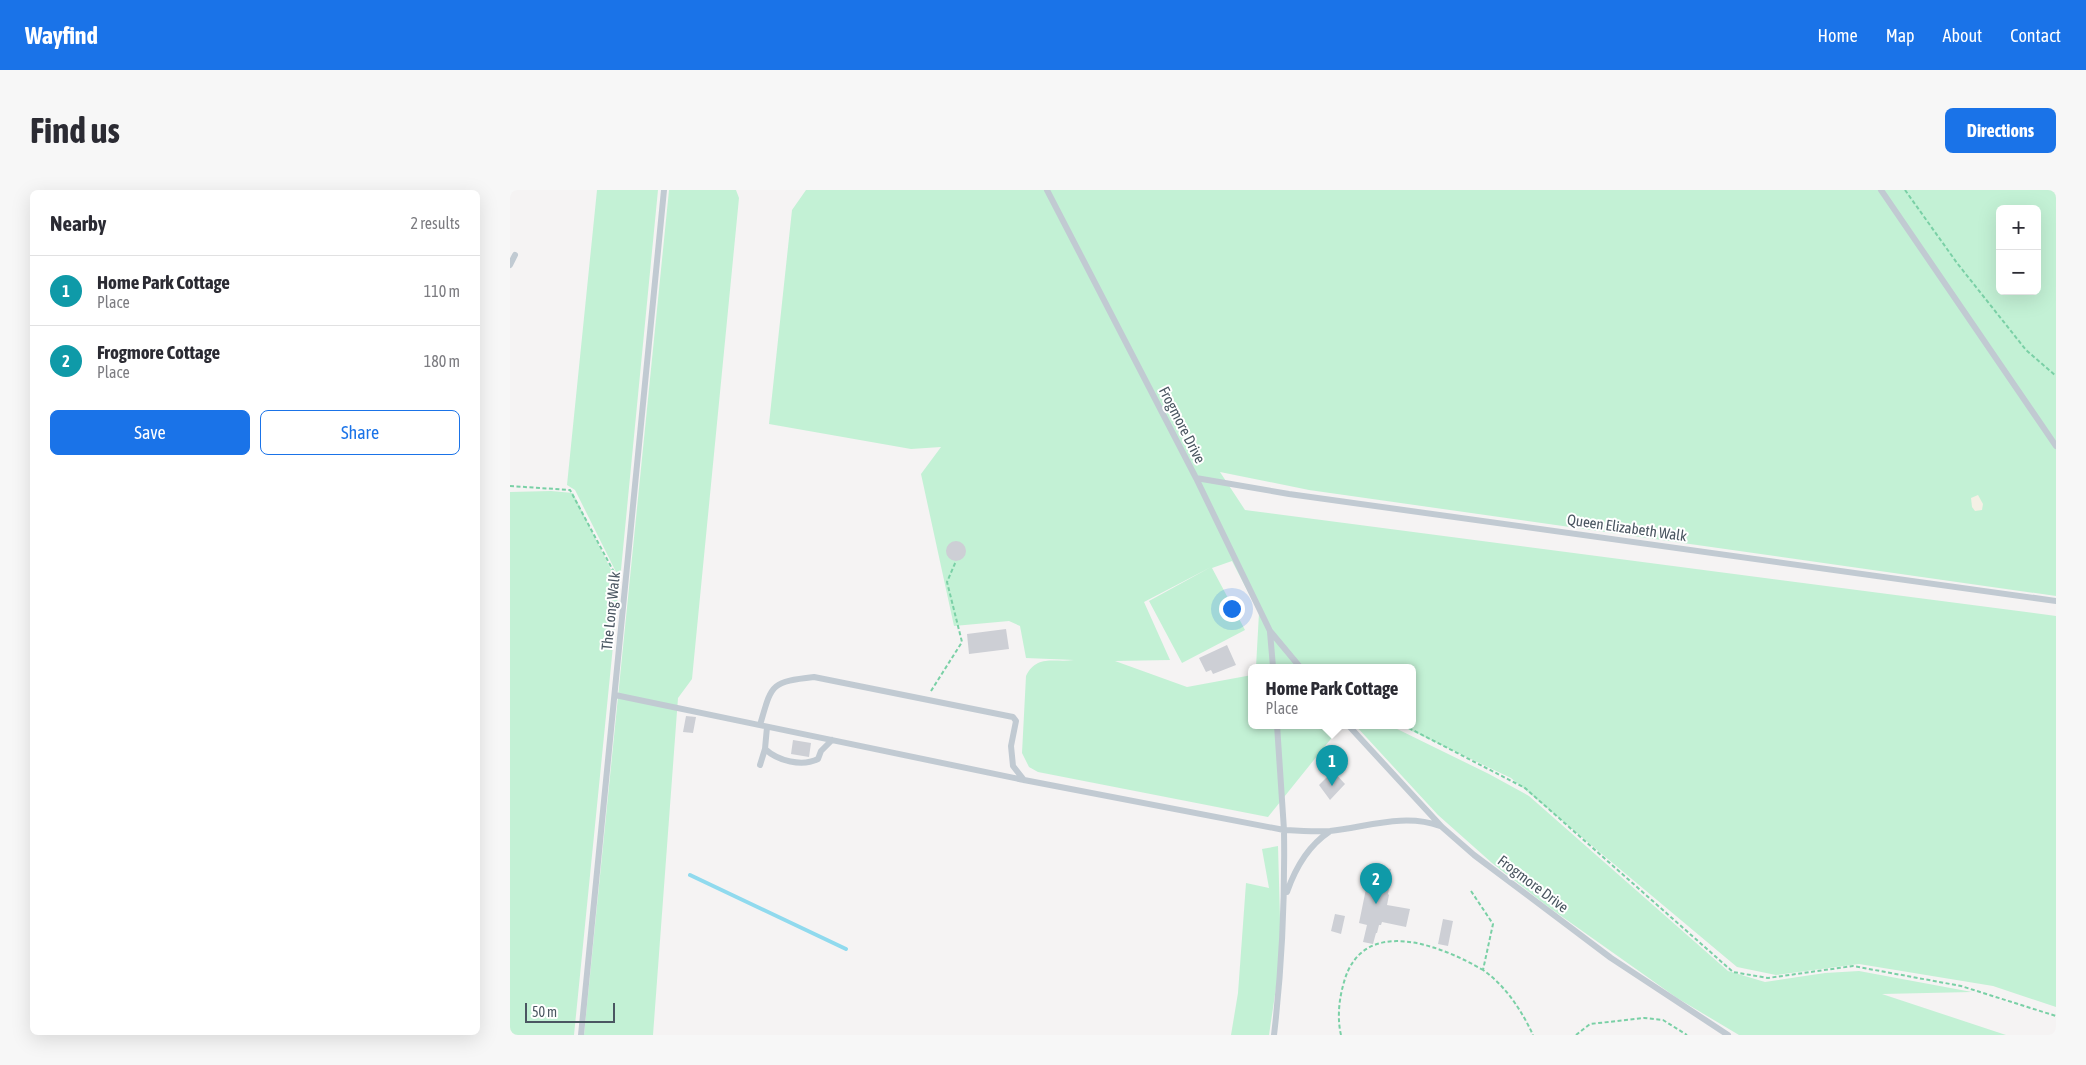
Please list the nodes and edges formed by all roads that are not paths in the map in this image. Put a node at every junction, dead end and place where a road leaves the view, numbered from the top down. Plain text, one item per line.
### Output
1 (664, 190) edge
2 (1047, 190) edge
3 (1881, 190) edge
4 (515, 255) dead end
5 (510, 265) edge
6 (2056, 446) edge
7 (1196, 478) junction
8 (2056, 600) edge
9 (1270, 631) junction
10 (1273, 664) edge
11 (1298, 664) edge
12 (615, 695) junction
13 (764, 726) junction
14 (1277, 729) edge
15 (1352, 729) edge
16 (832, 740) junction
17 (765, 749) junction
18 (760, 765) dead end
19 (1024, 780) junction
20 (1442, 827) junction
21 (1284, 830) junction
22 (1332, 831) junction
23 (1285, 898) junction
24 (581, 1035) edge
25 (1274, 1035) edge
26 (1728, 1035) edge

1 - 12 lane, The Long Walk
2 - 7 lane, Frogmore Drive
3 - 6 lane
4 - 5 lane
7 - 8 lane, Queen Elizabeth Walk
7 - 9 lane, Frogmore Drive
9 - 10 lane
9 - 11 lane, Frogmore Drive
12 - 13 lane
12 - 24 lane, The Long Walk
13 - 16 lane
13 - 17 lane
13 - 19 lane
14 - 21 lane
15 - 20 lane, Frogmore Drive
16 - 17 lane
16 - 19 lane
17 - 18 lane
19 - 21 lane
20 - 22 lane
20 - 26 lane, Frogmore Drive
21 - 22 lane
21 - 23 lane
22 - 23 lane
23 - 25 lane

